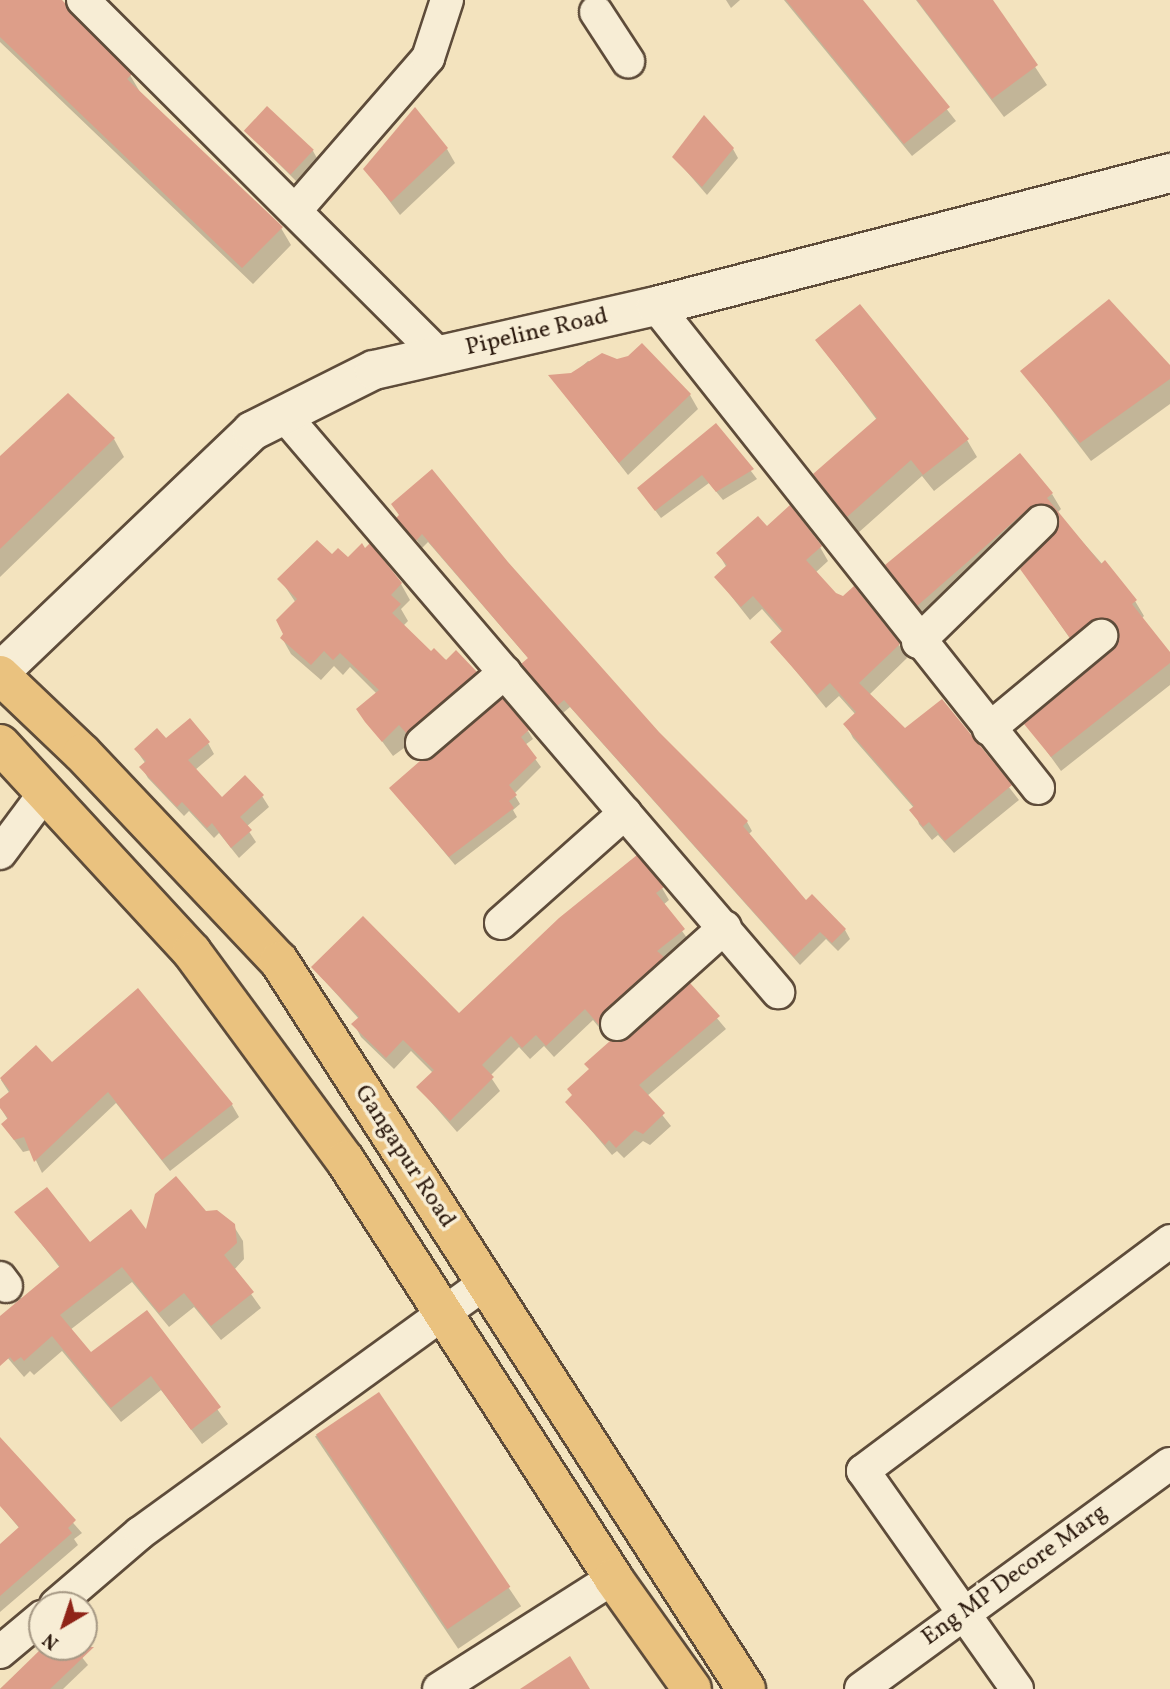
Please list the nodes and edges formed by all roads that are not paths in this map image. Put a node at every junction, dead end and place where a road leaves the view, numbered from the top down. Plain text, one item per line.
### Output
1 (83, 0) edge
2 (447, 0) edge
3 (598, 4) edge
4 (628, 61) dead end
5 (1170, 173) edge
6 (295, 211) junction
7 (656, 306) junction
8 (439, 355) junction
9 (284, 415) junction
10 (1041, 522) dead end
11 (1101, 636) dead end
12 (918, 642) junction
13 (505, 672) junction
14 (0, 674) edge
15 (989, 729) junction
16 (422, 743) dead end
17 (0, 744) edge
18 (1038, 788) dead end
19 (44, 794) junction
20 (625, 813) junction
21 (0, 853) edge
22 (501, 923) dead end
23 (726, 927) junction
24 (778, 992) dead end
25 (617, 1024) dead end
26 (1166, 1254) edge
27 (485, 1283) junction
28 (442, 1312) junction
29 (1170, 1464) edge
30 (613, 1578) junction
31 (72, 1591) edge
32 (963, 1612) junction
33 (28, 1625) edge
34 (4, 1640) edge
35 (439, 1689) edge
36 (692, 1689) edge
37 (746, 1689) edge
38 (861, 1689) edge
39 (1017, 1689) edge

1 - 6 street
2 - 6 street
3 - 4 street
5 - 7 street, Pipeline Road
6 - 8 street
7 - 8 street, Pipeline Road
7 - 12 street
8 - 9 street, Pipeline Road
9 - 13 street
9 - 14 street, Pipeline Road
10 - 12 street
11 - 15 street
12 - 15 street
13 - 16 street
13 - 20 street
14 - 27 main road, Gangapur Road
15 - 18 street
17 - 19 main road, Gangapur Road
19 - 21 street
19 - 28 main road, Gangapur Road
20 - 22 street
20 - 23 street
23 - 24 street
23 - 25 street
26 - 32 street
27 - 28 street
27 - 37 main road, Gangapur Road
28 - 30 main road, Gangapur Road
28 - 31 street
29 - 32 street, Eng MP Decore Marg
30 - 35 street
30 - 36 main road, Gangapur Road
32 - 38 street, Eng MP Decore Marg
32 - 39 street
33 - 34 street

